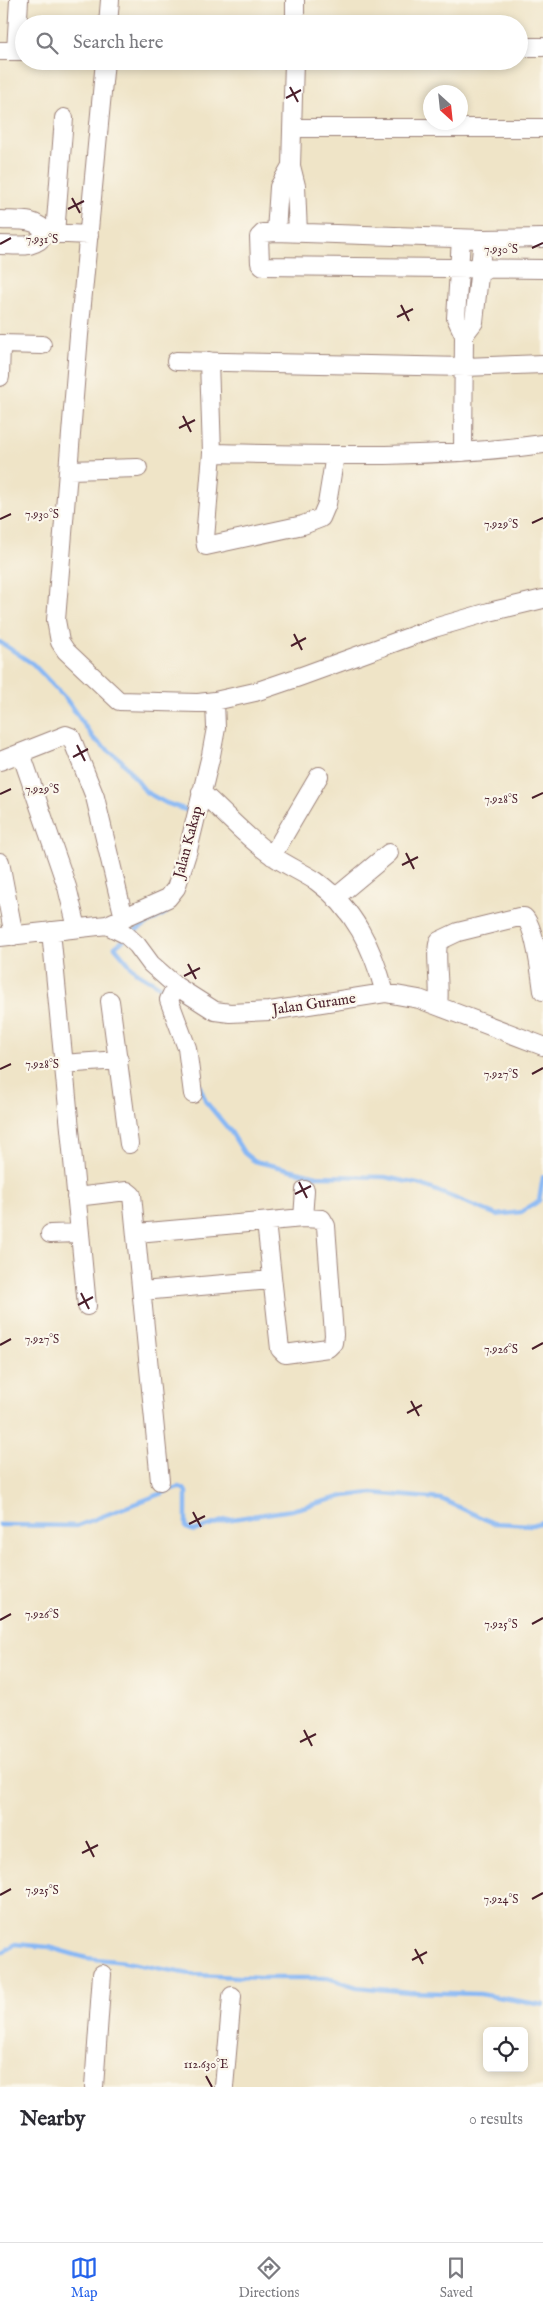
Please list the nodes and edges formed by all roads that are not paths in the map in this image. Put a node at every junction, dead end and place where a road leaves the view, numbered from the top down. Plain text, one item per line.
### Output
1 (19, 0) edge
2 (110, 0) edge
3 (295, 0) edge
4 (17, 15) edge
5 (109, 15) edge
6 (295, 15) edge
7 (15, 34) edge
8 (528, 47) edge
9 (543, 48) edge
10 (13, 51) edge
11 (104, 70) edge
12 (294, 70) edge
13 (64, 118) dead end
14 (293, 128) junction
15 (543, 128) edge
16 (291, 166) junction
17 (0, 220) edge
18 (276, 232) junction
19 (50, 233) junction
20 (298, 234) junction
21 (89, 235) junction
22 (461, 238) junction
23 (543, 238) edge
24 (483, 239) junction
25 (0, 245) edge
26 (458, 267) junction
27 (481, 269) junction
28 (543, 269) edge
29 (464, 335) junction
30 (1, 344) edge
31 (42, 345) dead end
32 (209, 361) junction
33 (176, 362) dead end
34 (543, 364) edge
35 (465, 367) junction
36 (0, 377) edge
37 (543, 444) edge
38 (463, 452) junction
39 (212, 453) junction
40 (335, 455) junction
41 (138, 468) dead end
42 (69, 470) junction
43 (543, 599) edge
44 (215, 701) junction
45 (21, 753) junction
46 (0, 761) edge
47 (319, 776) dead end
48 (198, 806) junction
49 (389, 853) dead end
50 (272, 856) junction
51 (0, 862) edge
52 (335, 898) junction
53 (78, 928) junction
54 (51, 931) junction
55 (128, 932) junction
56 (7, 936) edge
57 (541, 963) edge
58 (543, 991) edge
59 (173, 992) junction
60 (385, 993) junction
61 (110, 1001) dead end
62 (438, 1005) junction
63 (543, 1046) edge
64 (119, 1060) junction
65 (62, 1064) junction
66 (193, 1094) dead end
67 (129, 1144) dead end
68 (305, 1190) dead end
69 (76, 1197) junction
70 (303, 1218) junction
71 (266, 1222) junction
72 (78, 1233) junction
73 (137, 1233) junction
74 (50, 1234) dead end
75 (271, 1280) junction
76 (142, 1291) junction
77 (87, 1306) dead end
78 (160, 1480) dead end
79 (102, 1974) dead end
80 (232, 1996) dead end
81 (94, 2087) edge
82 (224, 2087) edge

1 - 4 street
2 - 5 street
3 - 6 street
7 - 10 street
8 - 9 street
11 - 21 street
12 - 14 street
13 - 19 street
14 - 15 street
14 - 16 street
16 - 18 street
16 - 20 street
17 - 19 street
18 - 20 street
18 - 26 street
19 - 21 street
19 - 25 street
20 - 22 street
21 - 42 street
22 - 24 street
22 - 26 street
23 - 24 street
24 - 27 street
26 - 27 street
26 - 29 street
27 - 28 street
27 - 29 street
29 - 35 street
30 - 31 street
30 - 36 street
32 - 33 street
32 - 35 street
32 - 39 street
34 - 35 street
35 - 38 street
37 - 38 street
38 - 40 street
39 - 40 street
39 - 40 street
41 - 42 street
42 - 44 street
43 - 44 street
44 - 48 street, Jalan Kakap
45 - 46 street
45 - 53 street
45 - 55 street
47 - 50 street
48 - 50 street
48 - 55 street, Jalan Kakap
49 - 52 street
50 - 52 street
51 - 56 street
52 - 60 street
53 - 54 street, Jalan Kakap
53 - 55 street, Jalan Kakap
54 - 56 street, Jalan Kakap
54 - 65 street
55 - 59 street, Jalan Gurame
57 - 58 street
57 - 62 street
59 - 60 street, Jalan Gurame
59 - 66 street
60 - 62 street, Jalan Gurame
61 - 64 street
62 - 63 street, Jalan Gurame
64 - 65 street
64 - 67 street
65 - 69 street
68 - 70 street
69 - 72 street
69 - 73 street
70 - 71 street
70 - 75 street
71 - 73 street
71 - 75 street
72 - 74 street
72 - 77 street
73 - 76 street
75 - 76 street
76 - 78 street
79 - 81 street
80 - 82 street

